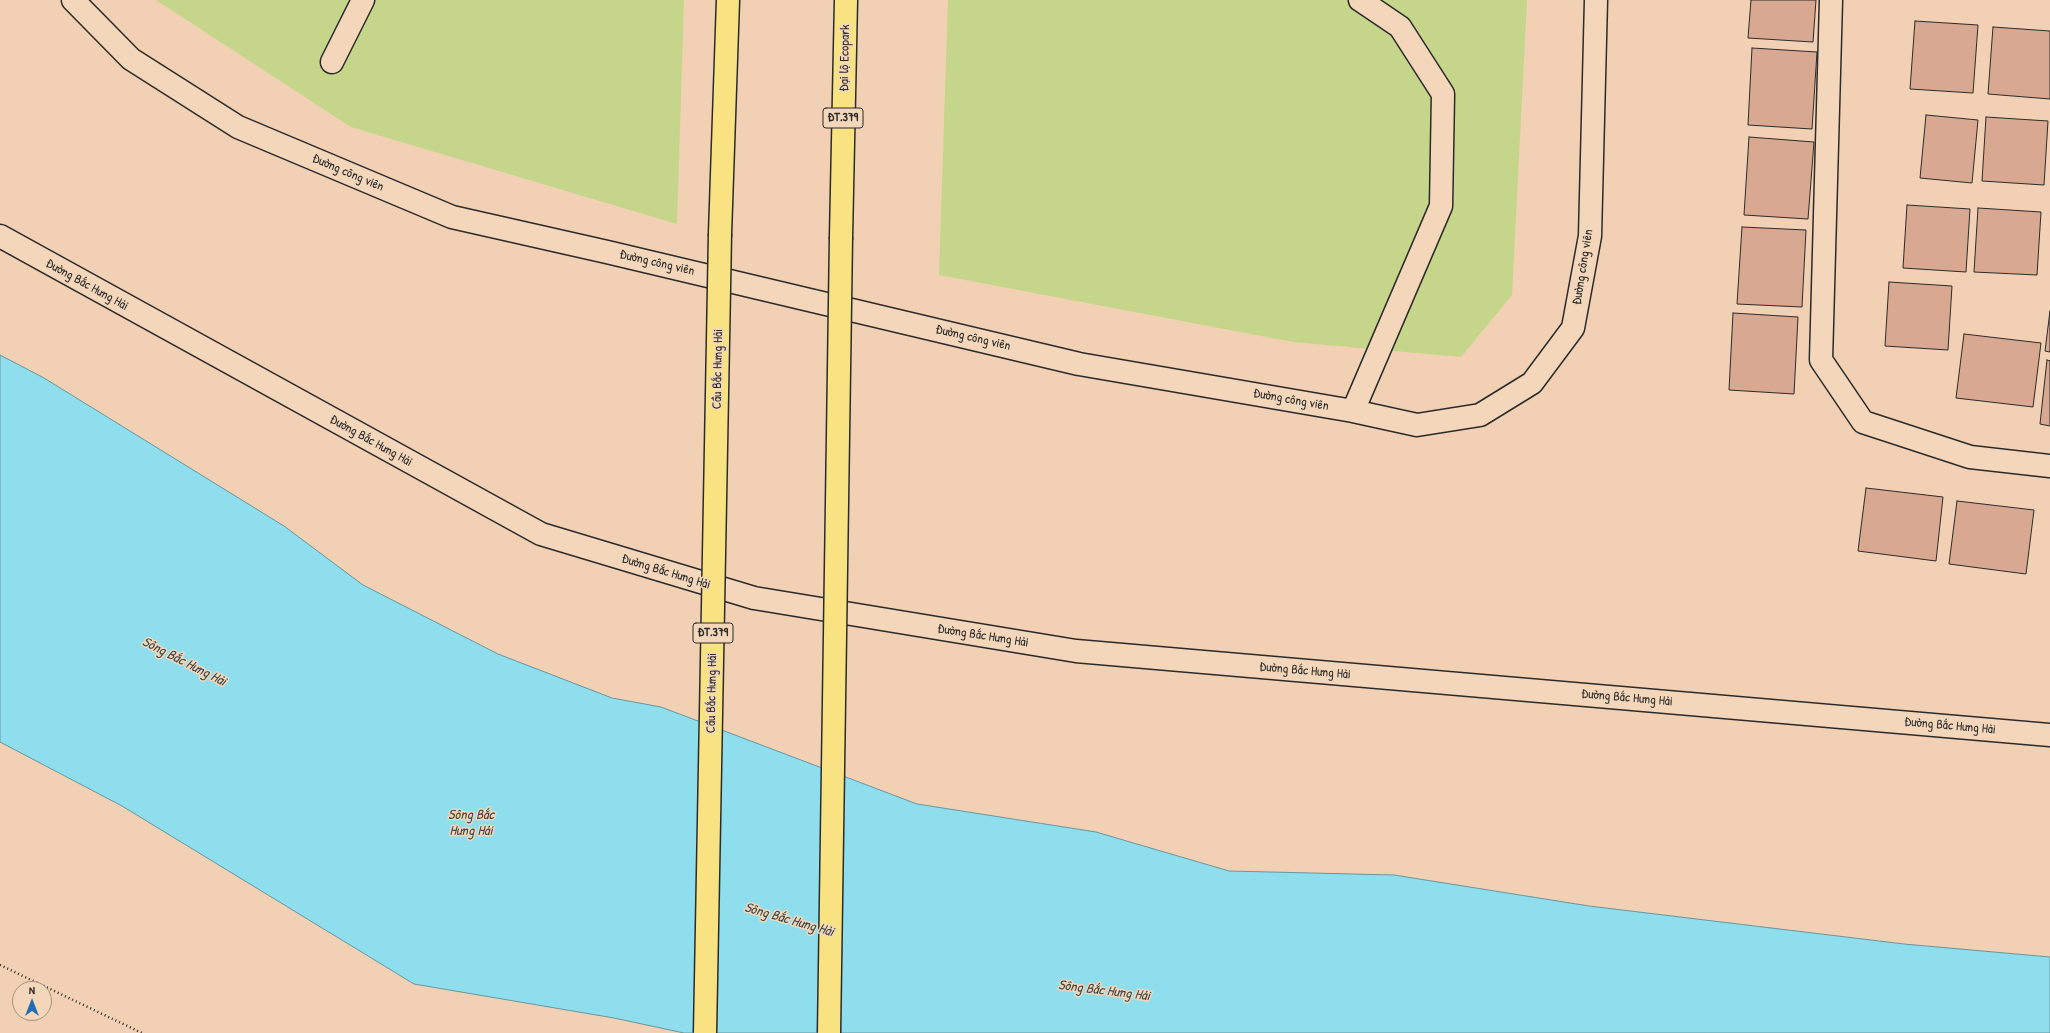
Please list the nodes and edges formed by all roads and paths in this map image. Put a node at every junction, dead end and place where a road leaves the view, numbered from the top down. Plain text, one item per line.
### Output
1 (73, 0) edge
2 (363, 0) edge
3 (728, 0) edge
4 (846, 0) edge
5 (1360, 0) edge
6 (1596, 0) edge
7 (1831, 0) edge
8 (332, 62) dead end
9 (0, 236) edge
10 (1353, 411) junction
11 (2050, 466) edge
12 (2050, 735) edge
13 (0, 965) edge
14 (142, 1033) edge
15 (706, 1033) edge
16 (829, 1033) edge

1 - 10 street, Đường công viên
2 - 8 street
3 - 15 highway, Cầu Bắc Hưng Hải / ĐT.379, bridge
4 - 16 highway, Đại lộ Ecopark / ĐT.379, bridge
5 - 10 street
6 - 10 street, Đường công viên
7 - 11 street
9 - 12 street, Đường Bắc Hưng Hải
13 - 14 path

